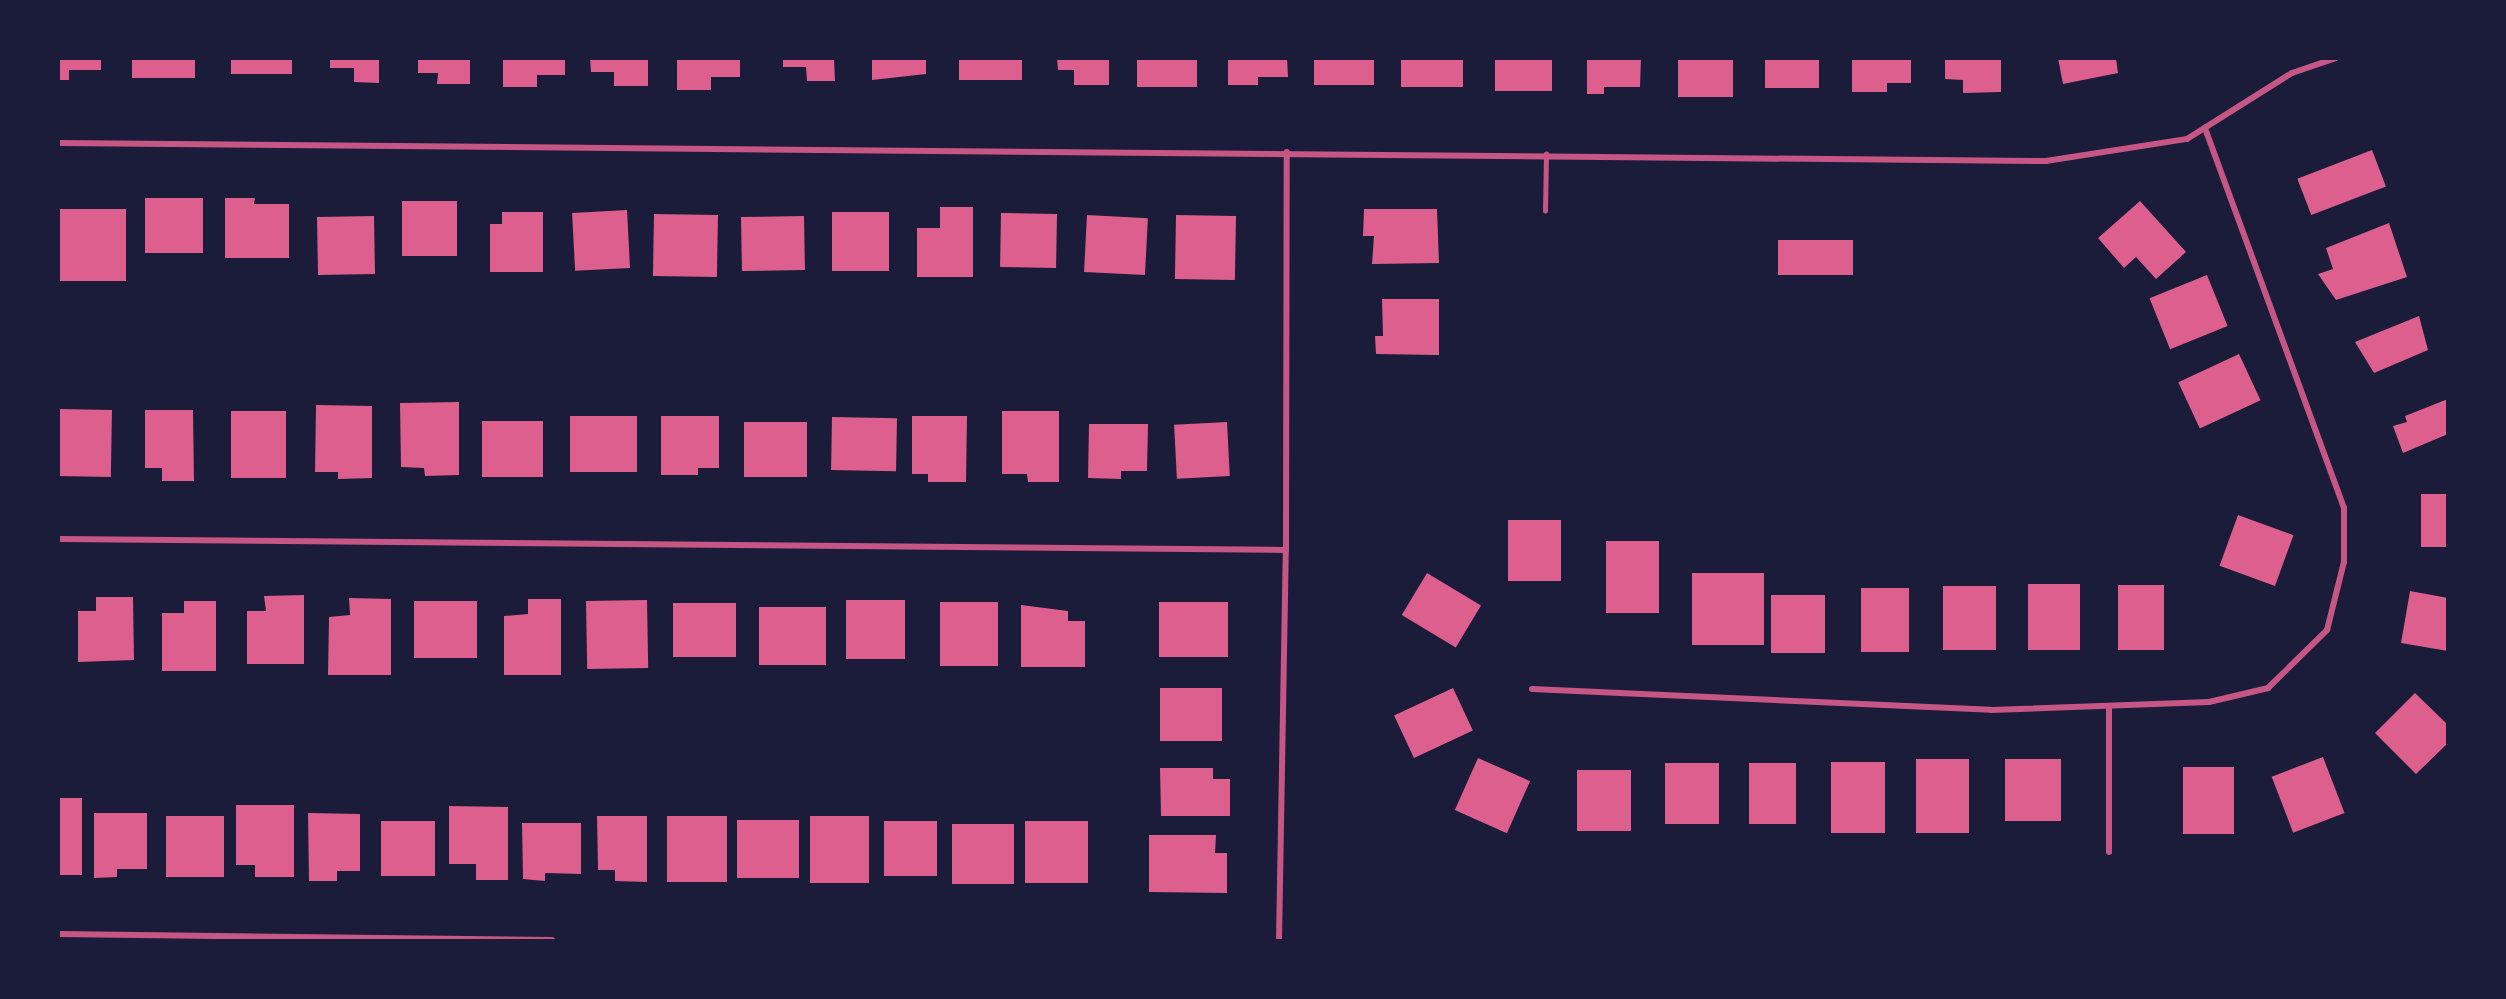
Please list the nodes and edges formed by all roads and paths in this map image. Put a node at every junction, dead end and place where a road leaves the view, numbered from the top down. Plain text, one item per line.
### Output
1 (2336, 58) edge
2 (2205, 128) junction
3 (58, 143) edge
4 (1287, 152) junction
5 (1546, 154) junction
6 (1545, 211) dead end
7 (58, 539) edge
8 (1286, 550) junction
9 (1532, 689) dead end
10 (2109, 706) junction
11 (2109, 852) dead end
12 (58, 933) edge
13 (552, 940) edge
14 (1279, 940) edge

1 - 2 street
2 - 5 street
2 - 10 street
3 - 4 street
4 - 5 street
4 - 8 street
5 - 6 lane
7 - 8 street
8 - 14 street
9 - 10 street
10 - 11 street
12 - 13 street

